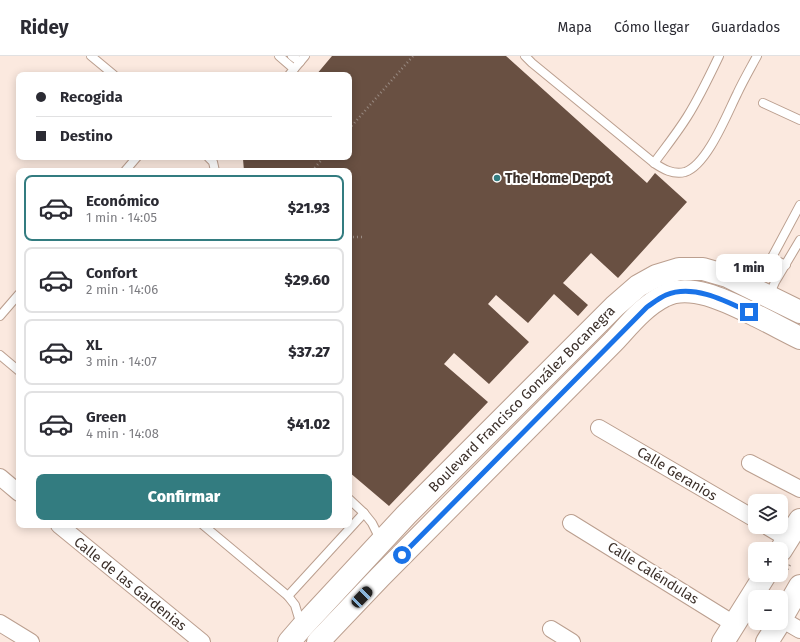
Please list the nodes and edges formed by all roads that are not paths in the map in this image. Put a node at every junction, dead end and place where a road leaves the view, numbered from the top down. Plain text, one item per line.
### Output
1 (91, 56) edge
2 (279, 56) edge
3 (292, 56) edge
4 (525, 56) edge
5 (539, 56) edge
6 (719, 56) edge
7 (757, 56) edge
8 (532, 63) junction
9 (297, 66) edge
10 (110, 72) edge
11 (763, 103) dead end
12 (800, 120) edge
13 (134, 160) edge
14 (654, 163) junction
15 (128, 168) edge
16 (800, 205) edge
17 (800, 240) edge
18 (771, 258) junction
19 (786, 265) junction
20 (762, 293) junction
21 (16, 297) edge
22 (800, 312) edge
23 (0, 316) edge
24 (800, 338) edge
25 (0, 355) edge
26 (16, 368) edge
27 (599, 428) dead end
28 (750, 463) dead end
29 (0, 477) edge
30 (800, 488) edge
31 (16, 490) edge
32 (352, 502) edge
33 (364, 513) junction
34 (748, 516) edge
35 (800, 520) edge
36 (571, 523) dead end
37 (352, 526) edge
38 (62, 528) edge
39 (207, 528) edge
40 (350, 528) edge
41 (774, 534) edge
42 (381, 542) junction
43 (780, 542) edge
44 (788, 548) edge
45 (380, 578) junction
46 (780, 582) edge
47 (288, 596) junction
48 (0, 623) edge
49 (788, 623) edge
50 (734, 624) junction
51 (551, 629) dead end
52 (775, 630) edge
53 (800, 630) edge
54 (295, 634) edge
55 (325, 640) edge
56 (30, 642) edge
57 (202, 642) edge
58 (572, 642) edge
59 (723, 642) edge
60 (767, 642) edge

1 - 10 lane
2 - 9 lane
3 - 9 lane
4 - 8 lane
5 - 8 lane
6 - 14 lane
7 - 14 lane
8 - 14 lane
11 - 12 lane
13 - 15 lane
16 - 18 lane
17 - 19 lane
18 - 19 lane
18 - 20 lane
19 - 20 lane
20 - 22 main road, Boulevard Francisco González Bocanegra
20 - 42 main road, Boulevard Francisco González Bocanegra
21 - 23 lane
24 - 45 main road, Boulevard Francisco González Bocanegra
25 - 26 lane
27 - 34 street, Calle Geranios
28 - 30 street
29 - 31 street
32 - 33 lane
33 - 37 lane
33 - 42 lane
35 - 44 main road
36 - 50 street, Calle Caléndulas
38 - 57 street, Calle de las Gardenias
39 - 47 lane
40 - 47 lane
41 - 43 street
42 - 45 main road
42 - 54 main road, Boulevard Francisco González Bocanegra
45 - 55 main road, Boulevard Francisco González Bocanegra
46 - 50 main road
47 - 54 lane
48 - 56 street
49 - 53 street
50 - 59 main road
51 - 58 street
52 - 60 main road

